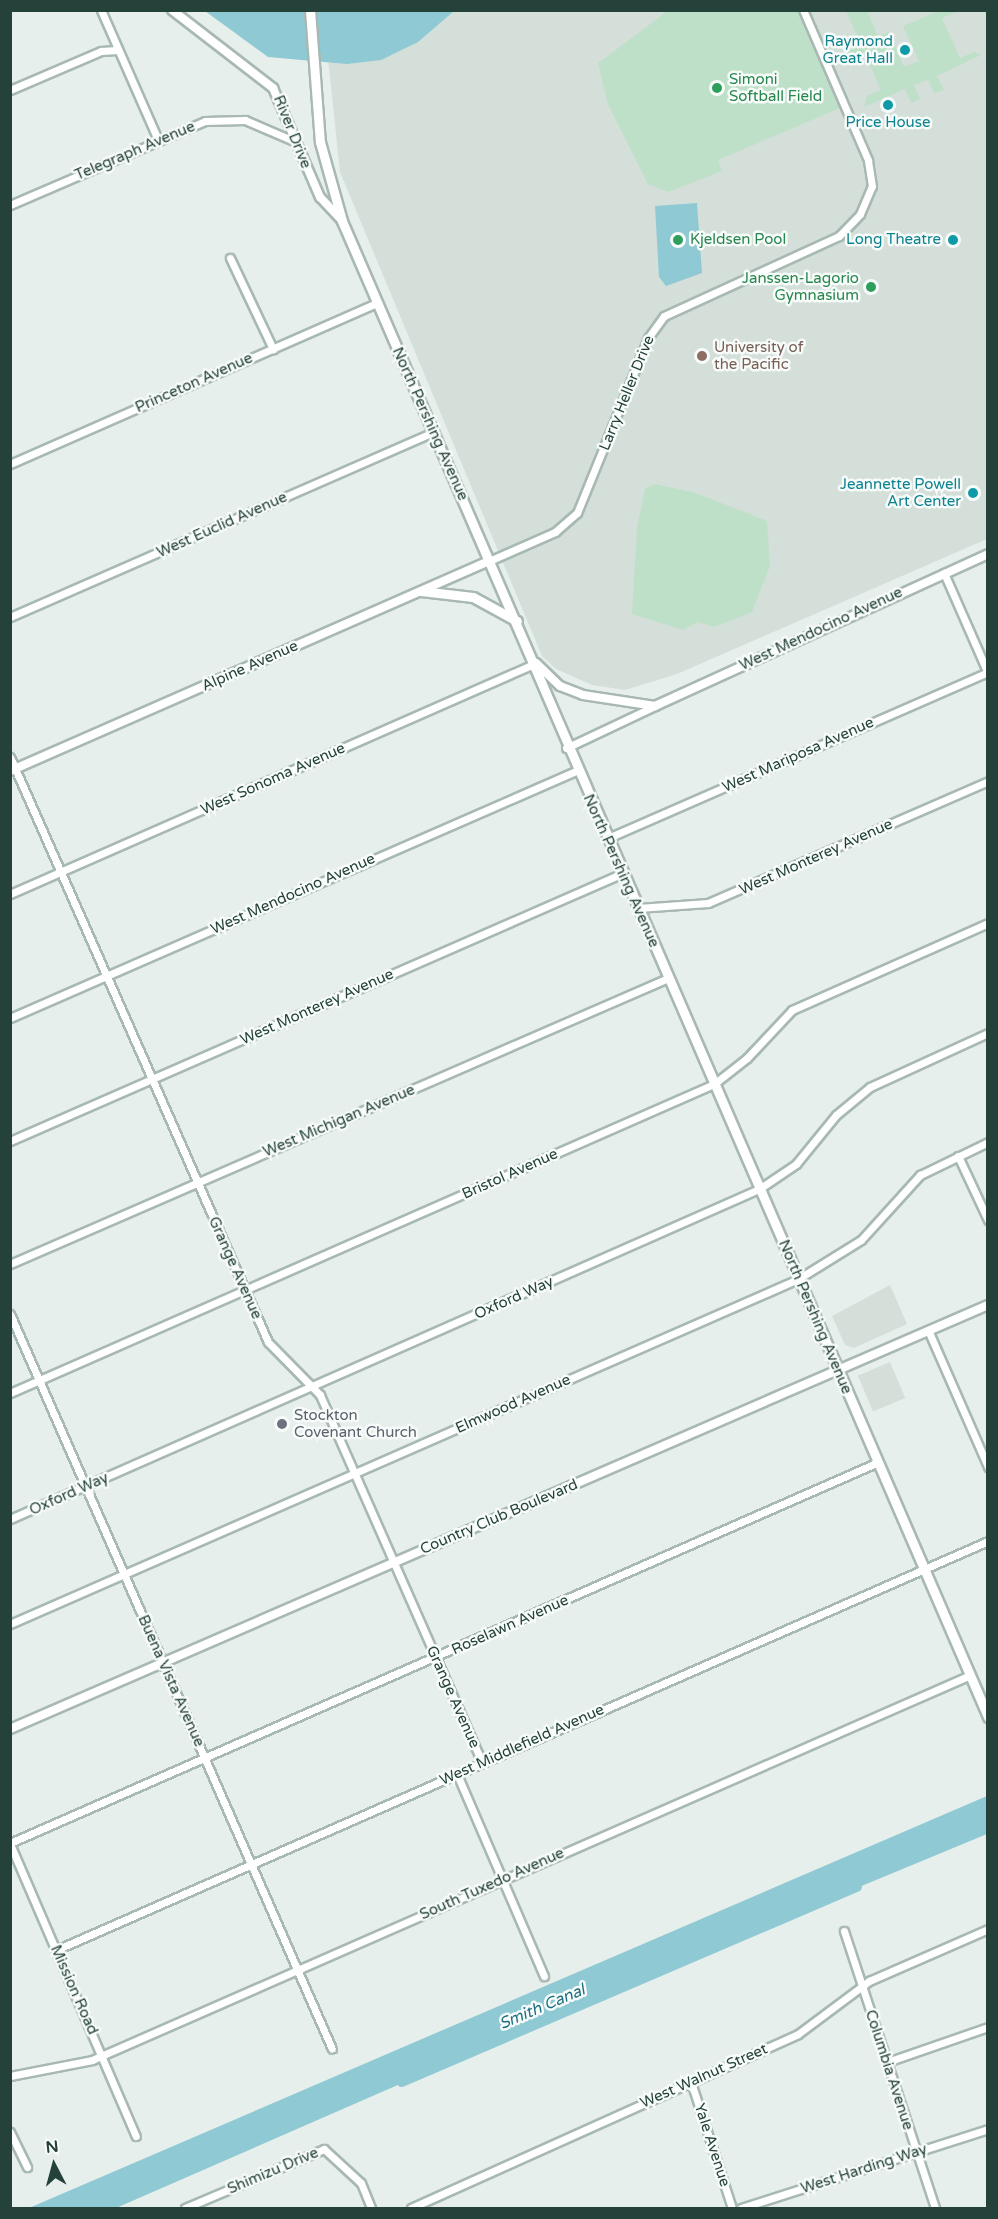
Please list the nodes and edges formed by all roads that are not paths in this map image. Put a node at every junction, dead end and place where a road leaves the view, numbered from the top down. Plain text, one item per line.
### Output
1 (101, 10) edge
2 (172, 10) edge
3 (310, 10) edge
4 (803, 10) edge
5 (117, 50) junction
6 (10, 90) edge
7 (158, 140) junction
8 (296, 142) junction
9 (10, 205) edge
10 (342, 221) junction
11 (230, 258) dead end
12 (377, 303) junction
13 (273, 349) junction
14 (434, 432) junction
15 (10, 464) edge
16 (987, 554) edge
17 (489, 561) junction
18 (944, 573) junction
19 (421, 591) junction
20 (10, 617) edge
21 (517, 621) junction
22 (536, 663) junction
23 (987, 672) edge
24 (655, 706) junction
25 (566, 748) junction
26 (10, 757) edge
27 (13, 770) edge
28 (576, 771) junction
29 (987, 781) edge
30 (608, 838) junction
31 (62, 872) junction
32 (623, 873) junction
33 (10, 894) edge
34 (638, 908) junction
35 (987, 923) edge
36 (107, 976) junction
37 (668, 978) junction
38 (10, 1018) edge
39 (987, 1033) edge
40 (152, 1079) junction
41 (714, 1084) junction
42 (10, 1141) edge
43 (987, 1142) edge
44 (958, 1155) junction
45 (198, 1182) junction
46 (759, 1189) junction
47 (987, 1220) edge
48 (10, 1264) edge
49 (798, 1279) junction
50 (245, 1291) junction
51 (987, 1305) edge
52 (10, 1314) edge
53 (928, 1330) junction
54 (838, 1370) junction
55 (40, 1380) junction
56 (311, 1386) junction
57 (10, 1393) edge
58 (876, 1463) junction
59 (987, 1467) edge
60 (355, 1474) junction
61 (86, 1486) junction
62 (10, 1519) edge
63 (987, 1541) edge
64 (394, 1563) junction
65 (922, 1569) junction
66 (125, 1575) junction
67 (10, 1624) edge
68 (435, 1657) junction
69 (164, 1663) junction
70 (968, 1676) junction
71 (987, 1717) edge
72 (10, 1729) edge
73 (205, 1759) junction
74 (482, 1763) junction
75 (457, 1774) junction
76 (10, 1844) edge
77 (252, 1864) junction
78 (502, 1879) junction
79 (987, 1929) edge
80 (844, 1930) dead end
81 (56, 1950) junction
82 (299, 1970) junction
83 (544, 1976) dead end
84 (862, 1986) junction
85 (987, 2027) edge
86 (332, 2049) dead end
87 (103, 2056) junction
88 (887, 2062) junction
89 (10, 2076) edge
90 (691, 2082) junction
91 (987, 2129) edge
92 (10, 2132) edge
93 (136, 2136) dead end
94 (917, 2152) junction
95 (27, 2167) dead end
96 (185, 2208) edge
97 (371, 2208) edge
98 (411, 2208) edge
99 (732, 2208) edge
100 (741, 2208) edge
101 (935, 2208) edge

1 - 5 street
2 - 8 street, River Drive
3 - 10 main road, North Pershing Avenue
4 - 17 street, Larry Heller Drive
5 - 6 street
5 - 7 street
7 - 8 street, Telegraph Avenue
7 - 9 street, Telegraph Avenue
8 - 10 street, River Drive
10 - 12 main road, North Pershing Avenue
11 - 13 street
12 - 13 street, Princeton Avenue
12 - 14 main road, North Pershing Avenue
13 - 15 street, Princeton Avenue
14 - 17 main road, North Pershing Avenue
14 - 20 street, West Euclid Avenue
16 - 18 street, West Mendocino Avenue
17 - 19 street, Alpine Avenue
17 - 21 main road, North Pershing Avenue
18 - 23 street
18 - 24 street, West Mendocino Avenue
19 - 21 main road
19 - 27 street, Alpine Avenue
21 - 22 main road, North Pershing Avenue
22 - 24 street
22 - 25 main road, North Pershing Avenue
22 - 31 street, West Sonoma Avenue
23 - 30 street, West Mariposa Avenue
24 - 25 street, West Mendocino Avenue
25 - 28 main road, North Pershing Avenue
26 - 27 street, Grange Avenue
27 - 31 street, Grange Avenue
28 - 30 main road, North Pershing Avenue
28 - 36 street, West Mendocino Avenue
29 - 34 street, West Monterey Avenue
30 - 32 main road, North Pershing Avenue
31 - 33 street, West Sonoma Avenue
31 - 36 street, Grange Avenue
32 - 34 main road, North Pershing Avenue
32 - 40 street, West Monterey Avenue
34 - 37 main road, North Pershing Avenue
35 - 41 street, Bristol Avenue
36 - 38 street, West Mendocino Avenue
36 - 40 street, Grange Avenue
37 - 41 main road, North Pershing Avenue
37 - 45 street, West Michigan Avenue
39 - 46 street, Oxford Way
40 - 42 street, West Monterey Avenue
40 - 45 street, Grange Avenue
41 - 46 main road, North Pershing Avenue
41 - 50 street, Bristol Avenue
43 - 44 street, Elmwood Avenue
44 - 47 street
44 - 49 street, Elmwood Avenue
45 - 48 street, West Michigan Avenue
45 - 50 street, Grange Avenue
46 - 49 main road, North Pershing Avenue
46 - 56 street, Oxford Way
49 - 54 main road, North Pershing Avenue
49 - 60 street, Elmwood Avenue
50 - 55 street, Bristol Avenue
50 - 56 street, Grange Avenue
51 - 53 street, Country Club Boulevard
52 - 55 street, Buena Vista Avenue
53 - 54 street, Country Club Boulevard
53 - 59 street
54 - 58 main road, North Pershing Avenue
54 - 64 street, Country Club Boulevard
55 - 57 street, Bristol Avenue
55 - 61 street, Buena Vista Avenue
56 - 60 street, Grange Avenue
56 - 61 street, Oxford Way
58 - 65 main road, North Pershing Avenue
58 - 68 street, Roselawn Avenue
60 - 64 street, Grange Avenue
60 - 66 street, Elmwood Avenue
61 - 62 street, Oxford Way
61 - 66 street, Buena Vista Avenue
63 - 65 street, West Middlefield Avenue
64 - 68 street, Grange Avenue
64 - 69 street, Country Club Boulevard
65 - 70 main road, North Pershing Avenue
65 - 74 street, West Middlefield Avenue
66 - 67 street, Elmwood Avenue
66 - 69 street, Buena Vista Avenue
68 - 73 street, Roselawn Avenue
68 - 74 street, Grange Avenue
69 - 72 street, Country Club Boulevard
69 - 73 street, Buena Vista Avenue
70 - 71 main road, North Pershing Avenue
70 - 78 street, South Tuxedo Avenue
73 - 76 street, Roselawn Avenue
73 - 77 street, Buena Vista Avenue
74 - 75 street, West Middlefield Avenue
75 - 77 street, West Middlefield Avenue
75 - 78 street
76 - 81 street, Mission Road
77 - 81 street, West Middlefield Avenue
77 - 82 street, Buena Vista Avenue
78 - 82 street, South Tuxedo Avenue
78 - 83 street
79 - 84 street, West Walnut Street
80 - 84 street, Columbia Avenue
81 - 87 street, Mission Road
82 - 86 street, Buena Vista Avenue
82 - 87 street, South Tuxedo Avenue
84 - 88 street, Columbia Avenue
84 - 90 street, West Walnut Street
85 - 88 street
87 - 89 street, South Tuxedo Avenue
87 - 93 street, Mission Road
88 - 94 street, Columbia Avenue
90 - 98 street, West Walnut Street
90 - 99 street, Yale Avenue
91 - 94 street, West Harding Way
92 - 95 street
94 - 100 street, West Harding Way
94 - 101 street, Columbia Avenue
96 - 97 street, Shimizu Drive

